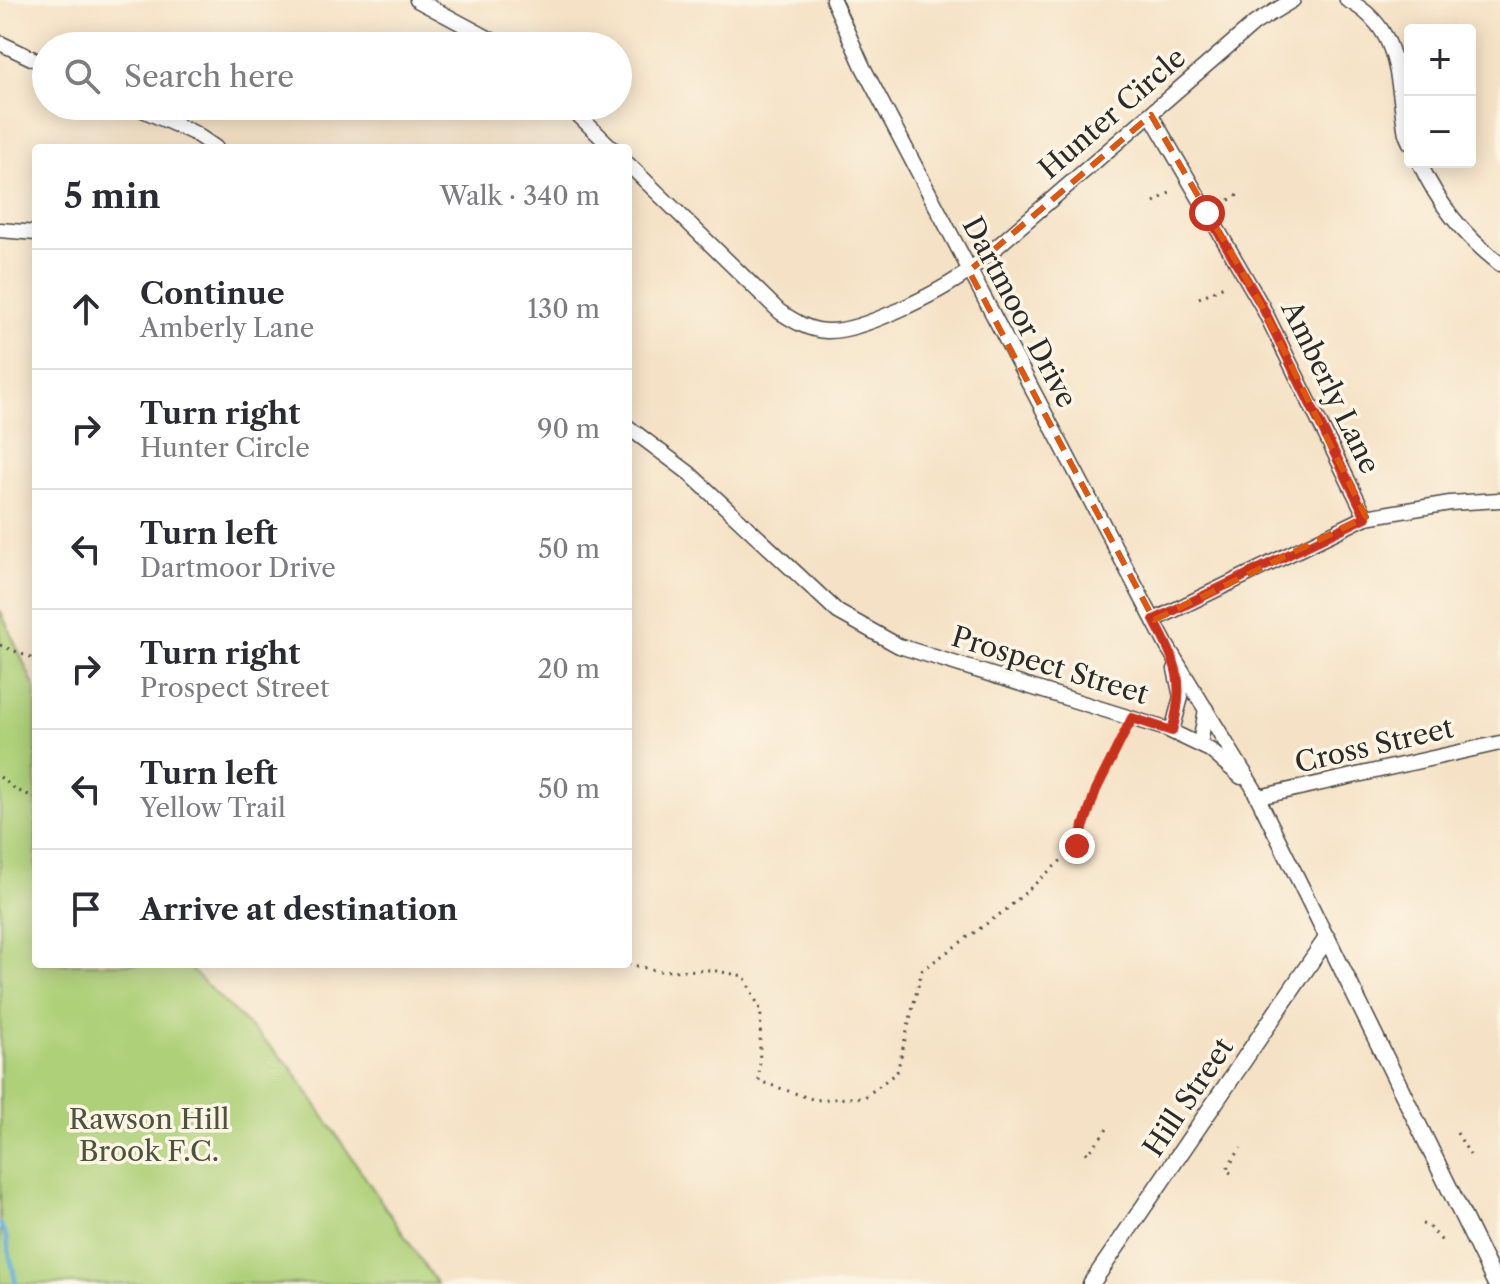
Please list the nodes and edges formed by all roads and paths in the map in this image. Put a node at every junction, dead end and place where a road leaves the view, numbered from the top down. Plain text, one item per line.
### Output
1 (417, 0) edge
2 (833, 0) edge
3 (1293, 0) edge
4 (1347, 0) edge
5 (477, 32) edge
6 (0, 43) edge
7 (32, 58) edge
8 (1151, 115) junction
9 (165, 120) edge
10 (583, 120) edge
11 (1404, 122) edge
12 (210, 144) edge
13 (608, 144) edge
14 (632, 168) edge
15 (1422, 168) edge
16 (1173, 191) dead end
17 (1240, 194) dead end
18 (1154, 202) dead end
19 (1222, 204) dead end
20 (0, 230) edge
21 (32, 233) edge
22 (1500, 264) edge
23 (969, 271) junction
24 (1226, 285) dead end
25 (1199, 298) dead end
26 (632, 430) edge
27 (1500, 500) edge
28 (1366, 517) junction
29 (1154, 620) junction
30 (0, 645) edge
31 (1167, 646) junction
32 (32, 658) edge
33 (1206, 709) junction
34 (1132, 718) junction
35 (1172, 731) junction
36 (1500, 743) edge
37 (1200, 744) junction
38 (0, 777) edge
39 (32, 796) edge
40 (1259, 797) junction
41 (1327, 938) junction
42 (632, 965) edge
43 (1107, 1129) dead end
44 (1457, 1133) dead end
45 (1241, 1148) dead end
46 (1086, 1152) dead end
47 (1470, 1155) dead end
48 (1231, 1173) dead end
49 (1422, 1224) dead end
50 (1443, 1242) dead end
51 (1091, 1284) edge
52 (1496, 1284) edge

1 - 5 street
2 - 23 street, Dartmoor Drive
3 - 8 street, Hunter Circle
4 - 11 street
6 - 7 street
8 - 23 street, Hunter Circle
8 - 28 street, Amberly Lane
9 - 12 street
10 - 13 street
14 - 23 street, Hunter Circle
15 - 22 street
16 - 18 path
17 - 19 path
20 - 21 street
23 - 29 street, Dartmoor Drive
24 - 25 path
26 - 34 street, Prospect Street
27 - 28 street
28 - 29 street
29 - 31 street, Dartmoor Drive
30 - 32 path
31 - 33 street, Dartmoor Drive
31 - 35 street, Dartmoor Drive
33 - 37 street
33 - 40 street, Dartmoor Drive
34 - 35 street, Prospect Street
34 - 42 path
35 - 37 street, Prospect Street
36 - 40 street, Cross Street
37 - 40 street, Prospect Street
38 - 39 path
40 - 41 street, Prospect Street
41 - 51 street, Hill Street
41 - 52 street, Prospect Street
43 - 46 path
44 - 47 path
45 - 48 path
49 - 50 path

